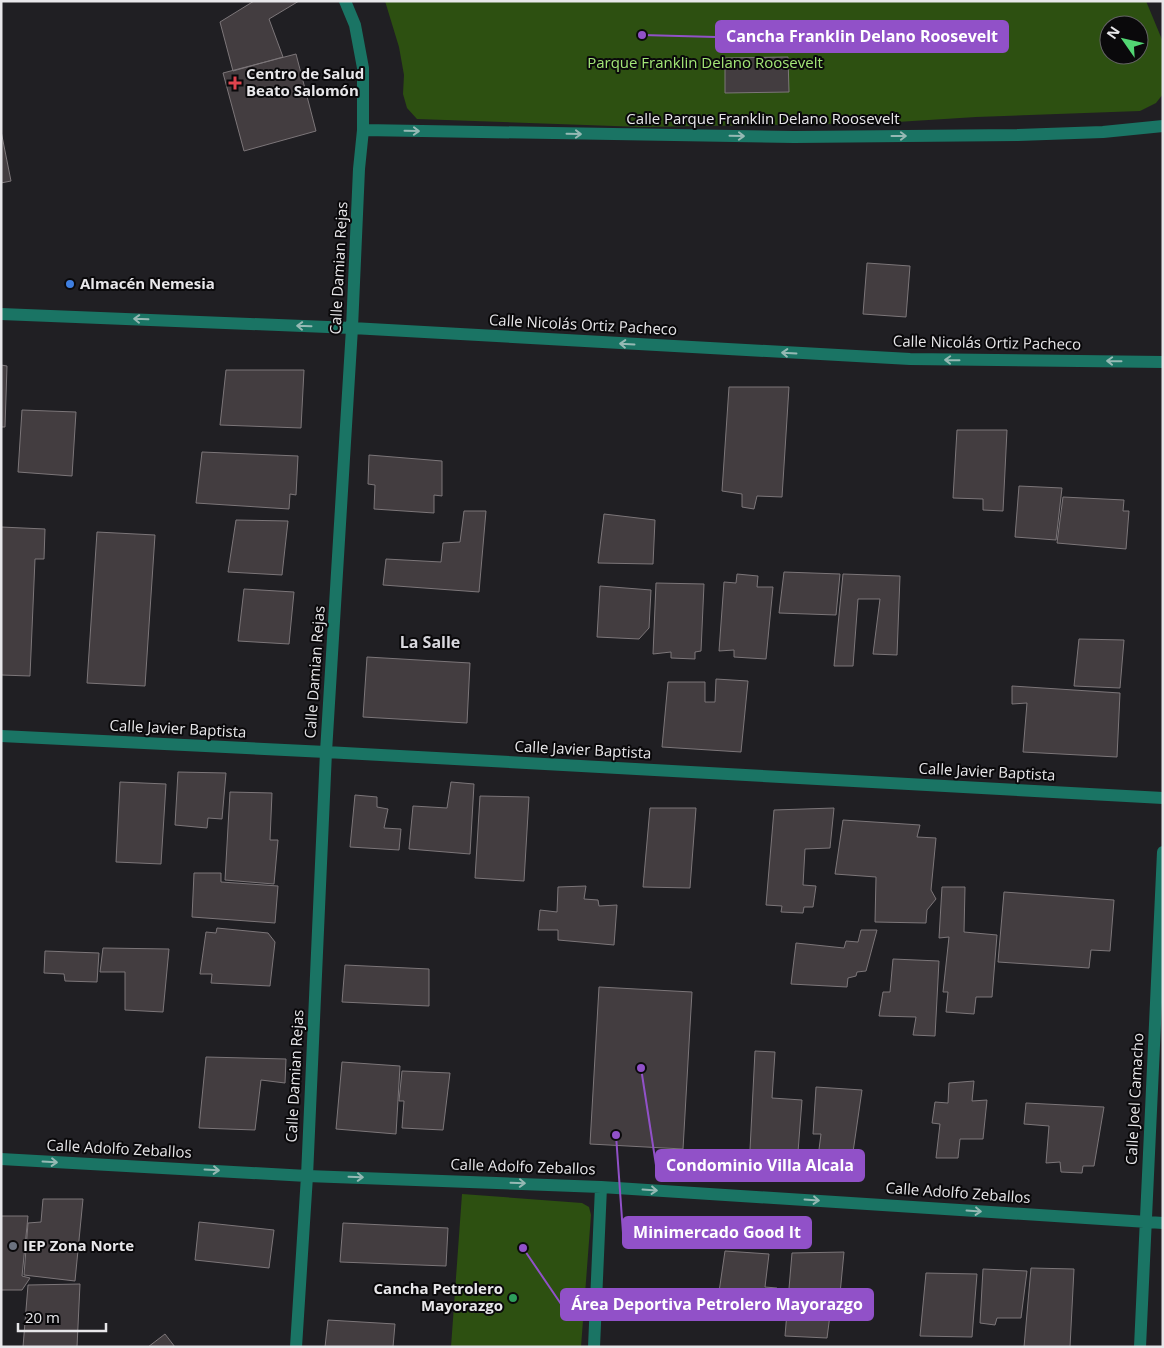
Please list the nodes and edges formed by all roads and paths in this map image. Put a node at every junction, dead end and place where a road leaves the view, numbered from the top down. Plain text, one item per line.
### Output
1 (345, 1) edge
2 (1163, 126) edge
3 (363, 130) junction
4 (1, 314) edge
5 (352, 328) junction
6 (1163, 362) edge
7 (1, 736) edge
8 (326, 752) junction
9 (1163, 798) edge
10 (1163, 852) edge
11 (1, 1159) edge
12 (307, 1176) junction
13 (601, 1186) junction
14 (1146, 1222) junction
15 (1163, 1223) edge
16 (296, 1347) edge
17 (594, 1347) edge
18 (1140, 1347) edge

1 - 3 street, Calle Damian Rejas
3 -> 2 street, Calle Parque Franklin Delano Roosevelt
3 - 5 street, Calle Damian Rejas
5 -> 4 street, Calle Nicolás Ortiz Pacheco
6 -> 5 street, Calle Nicolás Ortiz Pacheco
5 - 8 street, Calle Damian Rejas
7 - 8 street, Calle Javier Baptista
8 - 9 street, Calle Javier Baptista
8 - 12 street, Calle Damian Rejas
10 - 14 street, Calle Joel Camacho
11 -> 12 street, Calle Adolfo Zeballos
12 -> 13 street, Calle Adolfo Zeballos
12 - 16 street, Calle Damian Rejas
13 -> 14 street, Calle Adolfo Zeballos
13 - 17 street
14 - 15 street, Calle Adolfo Zeballos
14 - 18 street, Calle Joel Camacho

